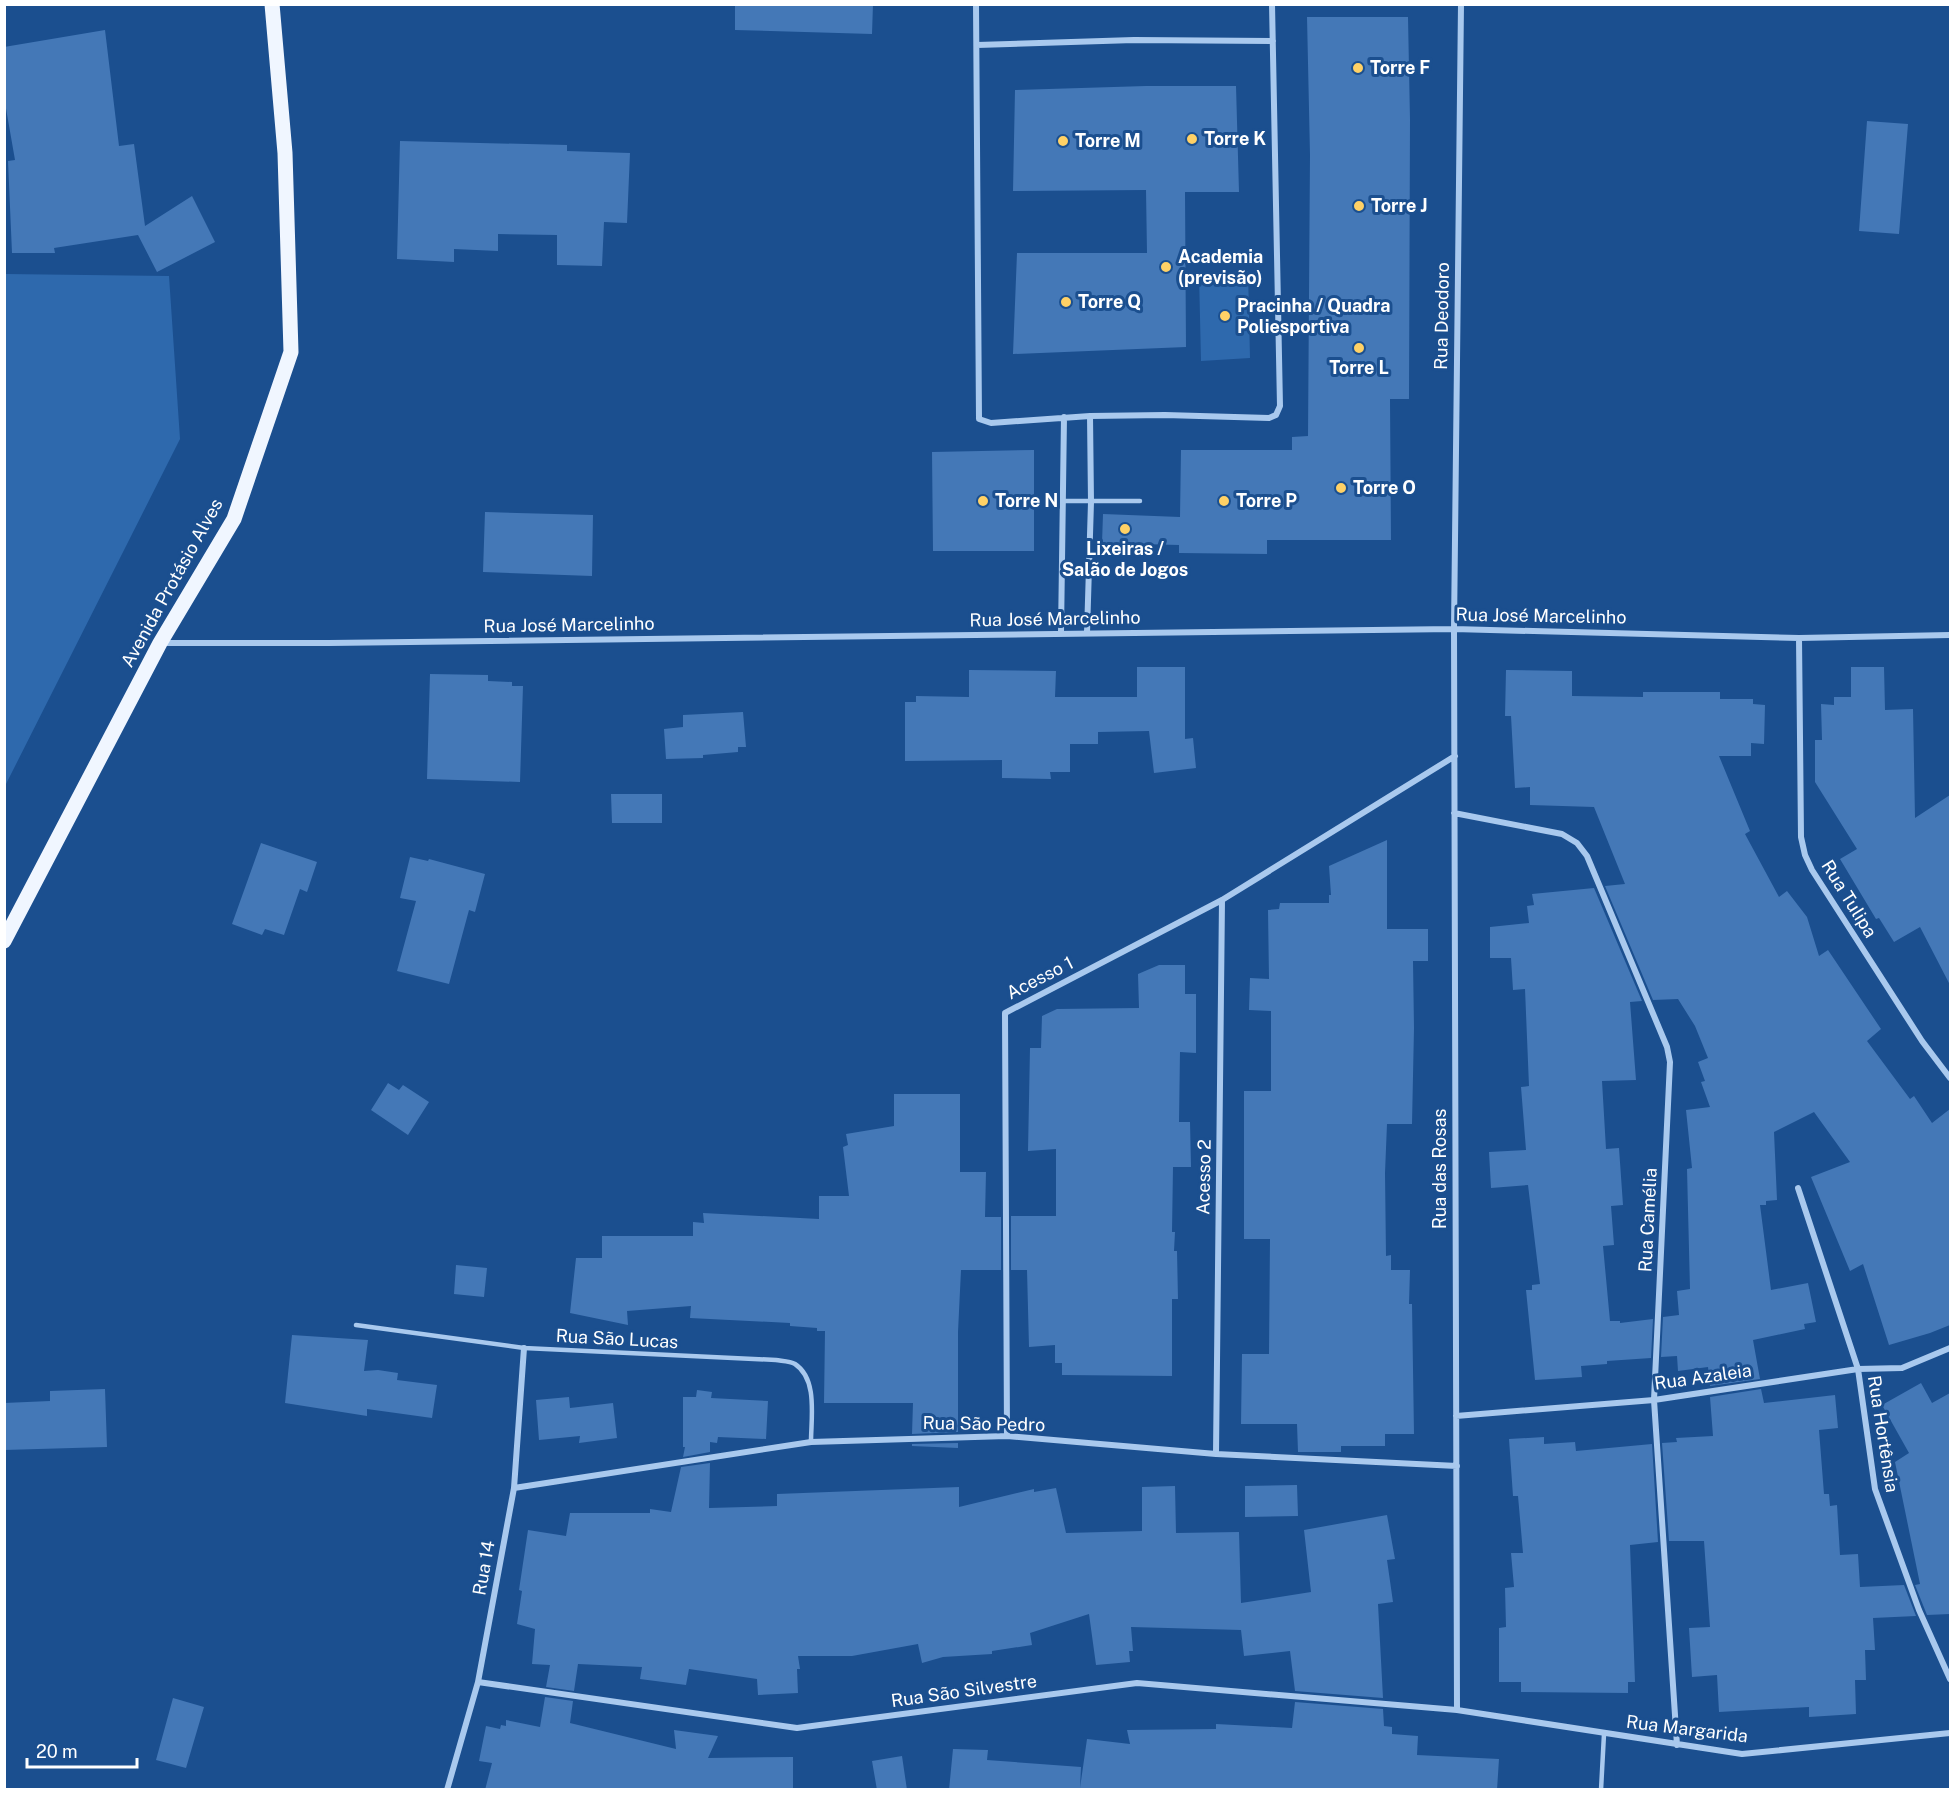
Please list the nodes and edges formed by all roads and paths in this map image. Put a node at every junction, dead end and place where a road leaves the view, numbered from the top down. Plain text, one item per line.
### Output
1 (272, 4) edge
2 (976, 4) edge
3 (1272, 4) edge
4 (1461, 4) edge
5 (1273, 41) junction
6 (976, 45) junction
7 (1090, 416) junction
8 (1064, 417) junction
9 (1064, 501) junction
10 (1140, 501) dead end
11 (1091, 502) junction
12 (1454, 629) junction
13 (1061, 633) junction
14 (1087, 633) junction
15 (1950, 635) edge
16 (1799, 638) junction
17 (159, 643) junction
18 (1455, 756) junction
19 (1454, 813) junction
20 (1222, 900) junction
21 (4, 941) edge
22 (1950, 1078) edge
23 (1798, 1188) dead end
24 (356, 1325) dead end
25 (524, 1348) junction
26 (1950, 1348) edge
27 (1858, 1369) junction
28 (1654, 1400) junction
29 (1456, 1416) junction
30 (1006, 1436) junction
31 (811, 1442) junction
32 (1216, 1454) junction
33 (1456, 1466) junction
34 (514, 1488) junction
35 (1950, 1679) edge
36 (478, 1682) junction
37 (1457, 1710) junction
38 (1950, 1733) edge
39 (1604, 1734) junction
40 (1677, 1745) junction
41 (447, 1790) edge
42 (1601, 1790) edge

1 - 17 main road, Avenida Protásio Alves
2 - 6 street
3 - 5 street
4 - 12 street, Rua Deodoro
5 - 6 street
5 - 7 street
6 - 8 street
7 - 8 street
7 - 11 street
8 - 9 street
9 - 11 lane
9 - 13 street
10 - 11 lane
11 - 14 street
12 - 14 street, Rua José Marcelinho
12 - 16 street, Rua José Marcelinho
12 - 18 street, Rua das Rosas
13 - 14 street, Rua José Marcelinho
13 - 17 street, Rua José Marcelinho
15 - 16 street, Rua José Marcelinho
16 - 22 street, Rua Tulipa
17 - 21 main road, Avenida Protásio Alves
18 - 19 street, Rua das Rosas
18 - 20 street, Acesso 1
19 - 28 street, Rua Camélia
19 - 29 street, Rua das Rosas
20 - 30 street, Acesso 1
20 - 32 street, Acesso 2
23 - 27 street, Rua Hortênsia
24 - 25 lane, Rua São Lucas
25 - 31 lane, Rua São Lucas
25 - 34 street, Rua 14
26 - 27 street, Rua Azaleia
27 - 28 street, Rua Azaleia
27 - 35 street, Rua Hortênsia
28 - 29 street, Rua Azaleia
28 - 40 street, Rua Camélia
29 - 33 street, Rua das Rosas
30 - 31 street, Rua São Pedro
30 - 32 street, Rua São Pedro
31 - 34 street, Rua São Pedro
32 - 33 street, Rua São Pedro
33 - 37 street, Rua das Rosas
34 - 36 street, Rua 14
36 - 37 street, Rua São Silvestre
36 - 41 street, Rua 14
37 - 39 street, Rua Margarida
38 - 40 street, Rua Margarida
39 - 40 street, Rua Margarida
39 - 42 lane

